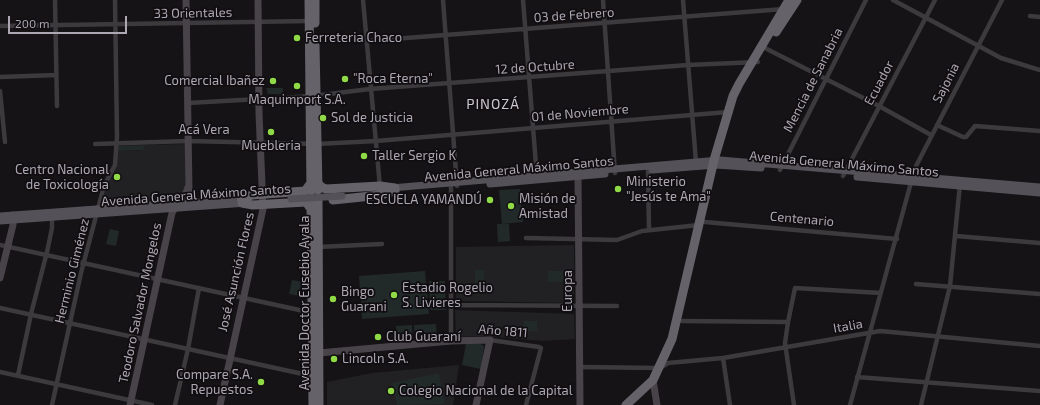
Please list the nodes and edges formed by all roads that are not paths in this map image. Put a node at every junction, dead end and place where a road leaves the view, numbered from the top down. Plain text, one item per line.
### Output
1 (55, 0) edge
2 (115, 0) edge
3 (186, 0) edge
4 (258, 0) edge
5 (309, 0) edge
6 (315, 0) edge
7 (363, 0) edge
8 (443, 0) edge
9 (523, 0) edge
10 (603, 0) edge
11 (683, 0) edge
12 (797, 0) edge
13 (866, 0) edge
14 (893, 0) edge
15 (935, 0) edge
16 (1002, 0) edge
17 (788, 6) edge
18 (1030, 16) dead end
19 (684, 17) junction
20 (1040, 17) edge
21 (926, 18) junction
22 (312, 21) junction
23 (258, 22) junction
24 (117, 24) junction
25 (188, 24) junction
26 (605, 24) junction
27 (55, 25) junction
28 (0, 26) edge
29 (526, 29) junction
30 (446, 36) junction
31 (366, 41) junction
32 (978, 45) junction
33 (763, 48) junction
34 (755, 61) junction
35 (688, 65) junction
36 (1040, 70) edge
37 (608, 72) junction
38 (56, 75) junction
39 (0, 77) edge
40 (529, 78) junction
41 (826, 80) junction
42 (449, 84) junction
43 (370, 90) junction
44 (0, 91) edge
45 (313, 96) junction
46 (259, 99) junction
47 (188, 103) junction
48 (56, 106) dead end
49 (879, 106) junction
50 (728, 112) junction
51 (692, 115) junction
52 (612, 121) junction
53 (937, 125) junction
54 (532, 128) junction
55 (2, 131) edge
56 (1040, 131) edge
57 (453, 134) junction
58 (931, 135) junction
59 (188, 141) junction
60 (376, 141) junction
61 (6, 142) dead end
62 (261, 142) junction
63 (116, 143) junction
64 (314, 143) junction
65 (94, 144) dead end
66 (696, 162) junction
67 (717, 163) junction
68 (781, 168) junction
69 (648, 170) junction
70 (615, 171) junction
71 (844, 173) junction
72 (578, 176) junction
73 (536, 177) junction
74 (913, 179) junction
75 (960, 183) junction
76 (454, 184) junction
77 (188, 187) junction
78 (1040, 187) edge
79 (380, 188) junction
80 (395, 189) junction
81 (369, 192) junction
82 (1040, 193) edge
83 (314, 196) junction
84 (262, 200) junction
85 (241, 201) joint
86 (194, 204) junction
87 (176, 206) junction
88 (144, 210) junction
89 (98, 211) junction
90 (0, 216) edge
91 (13, 217) junction
92 (52, 218) junction
93 (171, 219) junction
94 (0, 221) edge
95 (702, 224) junction
96 (649, 230) junction
97 (956, 236) junction
98 (526, 238) dead end
99 (579, 238) junction
100 (897, 239) junction
101 (1040, 243) edge
102 (382, 244) dead end
103 (0, 245) edge
104 (8, 247) junction
105 (318, 247) junction
106 (45, 254) junction
107 (85, 262) junction
108 (0, 278) edge
109 (158, 280) junction
110 (916, 284) dead end
111 (950, 286) junction
112 (199, 288) junction
113 (881, 293) junction
114 (1040, 294) edge
115 (243, 298) junction
116 (451, 305) junction
117 (617, 306) dead end
118 (580, 307) junction
119 (0, 308) edge
120 (31, 314) junction
121 (315, 314) junction
122 (682, 321) junction
123 (788, 322) junction
124 (70, 323) junction
125 (870, 333) junction
126 (939, 336) junction
127 (144, 340) junction
128 (490, 340) junction
129 (452, 341) junction
130 (1040, 346) edge
131 (786, 348) junction
132 (188, 349) junction
133 (319, 352) junction
134 (723, 358) junction
135 (229, 359) junction
136 (663, 366) junction
137 (580, 367) junction
138 (0, 372) edge
139 (18, 375) junction
140 (312, 376) junction
141 (858, 378) junction
142 (654, 383) junction
143 (928, 383) junction
144 (57, 384) junction
145 (1040, 392) edge
146 (130, 403) edge
147 (52, 405) edge
148 (152, 405) edge
149 (175, 405) edge
150 (220, 405) edge
151 (313, 405) edge
152 (319, 405) edge
153 (476, 405) edge
154 (526, 405) edge
155 (580, 405) edge
156 (626, 405) edge
157 (633, 405) edge
158 (657, 405) edge
159 (730, 405) edge
160 (794, 405) edge
161 (850, 405) edge
162 (921, 405) edge

1 - 27 street
2 - 24 street, Herminio Giménez
3 - 25 street
4 - 23 street, José Asunción Flores
5 - 22 highway, Avenida Doctor Eusebio Ayala
6 - 22 highway, Avenida Doctor Eusebio Ayala
7 - 31 street
8 - 30 street
9 - 29 street
10 - 26 street
11 - 19 street
12 - 17 highway
13 - 41 street, Mencia de Sanabria
14 - 21 street
15 - 21 street, Ecuador
16 - 32 street, Sajonia
17 - 19 street, 03 de Febrero
17 - 33 highway
18 - 20 street
19 - 26 street, 03 de Febrero
19 - 35 street
21 - 32 street
21 - 49 street, Ecuador
22 - 23 street, 33 Orientales
22 - 45 highway, Avenida Doctor Eusebio Ayala
23 - 25 street, 33 Orientales
23 - 46 street, José Asunción Flores
24 - 25 street, 33 Orientales
24 - 27 street, 33 Orientales
24 - 63 street, Herminio Giménez
25 - 47 street
26 - 29 street, 03 de Febrero
26 - 37 street
27 - 28 street, 33 Orientales
27 - 38 street
29 - 30 street, 03 de Febrero
29 - 40 street
30 - 31 street, 03 de Febrero
30 - 42 street
31 - 43 street
32 - 36 street
32 - 53 street, Sajonia
33 - 34 highway
33 - 41 street
34 - 35 street, 12 de Octubre
34 - 50 highway
34 - 67 highway
35 - 37 street, 12 de Octubre
35 - 51 street
37 - 40 street, 12 de Octubre
37 - 52 street
38 - 39 street
38 - 48 street
40 - 42 street, 12 de Octubre
40 - 54 street
41 - 49 street
41 - 68 street, Mencia de Sanabria
42 - 43 street, 12 de Octubre
42 - 57 street
43 - 45 street, 12 de Octubre
43 - 60 street
44 - 55 street
45 - 46 street, 12 de Octubre
45 - 64 highway, Avenida Doctor Eusebio Ayala
46 - 47 street, 12 de Octubre
46 - 62 street, José Asunción Flores
47 - 59 street
49 - 58 street
49 - 71 street, Ecuador
50 - 51 street, 01 de Noviembre
50 - 67 highway
51 - 52 street, 01 de Noviembre
51 - 66 street
52 - 54 street, 01 de Noviembre
52 - 70 street
53 - 56 street
53 - 58 street, Sajonia
54 - 57 street, 01 de Noviembre
54 - 73 street
55 - 61 street
57 - 60 street, 01 de Noviembre
57 - 76 street
58 - 74 street, Sajonia
59 - 62 street, Acá Vera
59 - 63 street, Acá Vera
59 - 77 street
60 - 64 street, 01 de Noviembre
60 - 79 street
62 - 64 street, Acá Vera
62 - 84 street, José Asunción Flores
63 - 65 street, Acá Vera
63 - 89 street, Herminio Giménez
64 - 83 highway, Avenida Doctor Eusebio Ayala
66 - 67 main road, Avenida General Máximo Santos
66 - 70 main road, Avenida General Máximo Santos
67 - 68 main road, Avenida General Máximo Santos
67 - 69 main road, Avenida General Máximo Santos
67 - 95 highway
68 - 71 main road, Avenida General Máximo Santos
69 - 70 main road, Avenida General Máximo Santos
69 - 96 street
70 - 72 main road, Avenida General Máximo Santos
70 - 73 main road, Avenida General Máximo Santos
71 - 74 main road, Avenida General Máximo Santos
72 - 73 main road, Avenida General Máximo Santos
72 - 99 street, Europa
73 - 76 main road, Avenida General Máximo Santos
74 - 75 main road, Avenida General Máximo Santos
74 - 100 street, Sajonia
75 - 78 main road, Avenida General Máximo Santos
75 - 82 main road, Avenida General Máximo Santos
75 - 97 street
76 - 80 main road, Avenida General Máximo Santos
76 - 116 street
77 - 86 street
77 - 87 street, Teodoro Salvador Mongelos
79 - 80 highway
79 - 81 main road, Avenida General Máximo Santos
79 - 83 highway
80 - 81 main road, Avenida General Máximo Santos
80 - 83 highway
81 - 84 main road, Avenida General Máximo Santos, bridge
83 - 84 highway
83 - 84 highway
83 - 105 highway, Avenida Doctor Eusebio Ayala
83 - 121 highway, Avenida Doctor Eusebio Ayala
84 - 85 highway
84 - 115 street, José Asunción Flores
85 - 86 main road, Avenida General Máximo Santos
86 - 87 main road, Avenida General Máximo Santos
87 - 88 main road, Avenida General Máximo Santos
87 - 89 main road, Avenida General Máximo Santos
87 - 93 street, Teodoro Salvador Mongelos
88 - 89 main road, Avenida General Máximo Santos
88 - 93 street
89 - 91 main road, Avenida General Máximo Santos
89 - 92 main road, Avenida General Máximo Santos
89 - 107 street, Herminio Giménez
90 - 91 main road, Avenida General Máximo Santos
91 - 92 main road, Avenida General Máximo Santos
91 - 94 main road, Avenida General Máximo Santos
91 - 104 street
92 - 106 street
93 - 109 street, Teodoro Salvador Mongelos
95 - 96 street, Centenario
95 - 100 street, Centenario
95 - 122 highway
95 - 136 highway
96 - 99 street, Centenario
97 - 101 street
97 - 111 street
98 - 99 street, Centenario
99 - 118 street, Europa
100 - 113 street, Sajonia
102 - 105 street
103 - 104 street
104 - 106 street
104 - 108 street
105 - 121 highway, Avenida Doctor Eusebio Ayala
106 - 107 street
106 - 120 street
107 - 109 street
107 - 124 street, Herminio Giménez
109 - 112 street
109 - 127 street, Teodoro Salvador Mongelos
110 - 111 street
111 - 114 street
111 - 126 street
112 - 115 street
112 - 132 street
113 - 123 street
113 - 125 street, Sajonia
115 - 121 street
115 - 135 street, José Asunción Flores
116 - 118 street
116 - 129 street
117 - 118 street
118 - 137 street, Europa
119 - 120 street
120 - 124 street
120 - 139 street
121 - 133 highway, Avenida Doctor Eusebio Ayala
121 - 140 highway, Avenida Doctor Eusebio Ayala
122 - 123 street
122 - 136 highway
123 - 131 street
124 - 127 street
124 - 144 street, Herminio Giménez
125 - 126 street, Italia
125 - 131 street, Italia
125 - 141 street, Sajonia
126 - 130 street, Italia
126 - 143 street
127 - 132 street
127 - 146 street, Teodoro Salvador Mongelos
128 - 129 street, Año 1811
128 - 153 street
128 - 154 street, Año 1811
129 - 133 street, Año 1811
131 - 134 street, Italia
131 - 160 street
132 - 135 street
132 - 149 street
133 - 152 highway, Avenida Doctor Eusebio Ayala
134 - 136 street, Italia
134 - 159 street
135 - 140 street
135 - 150 street, José Asunción Flores
136 - 137 street, Italia
136 - 142 highway
137 - 155 street, Europa
138 - 139 street
139 - 144 street
140 - 151 highway, Avenida Doctor Eusebio Ayala
141 - 143 street
141 - 161 street, Sajonia
142 - 156 highway
142 - 157 highway
142 - 158 street
143 - 145 street
143 - 162 street
144 - 146 street
144 - 147 street, Herminio Giménez
146 - 148 street

